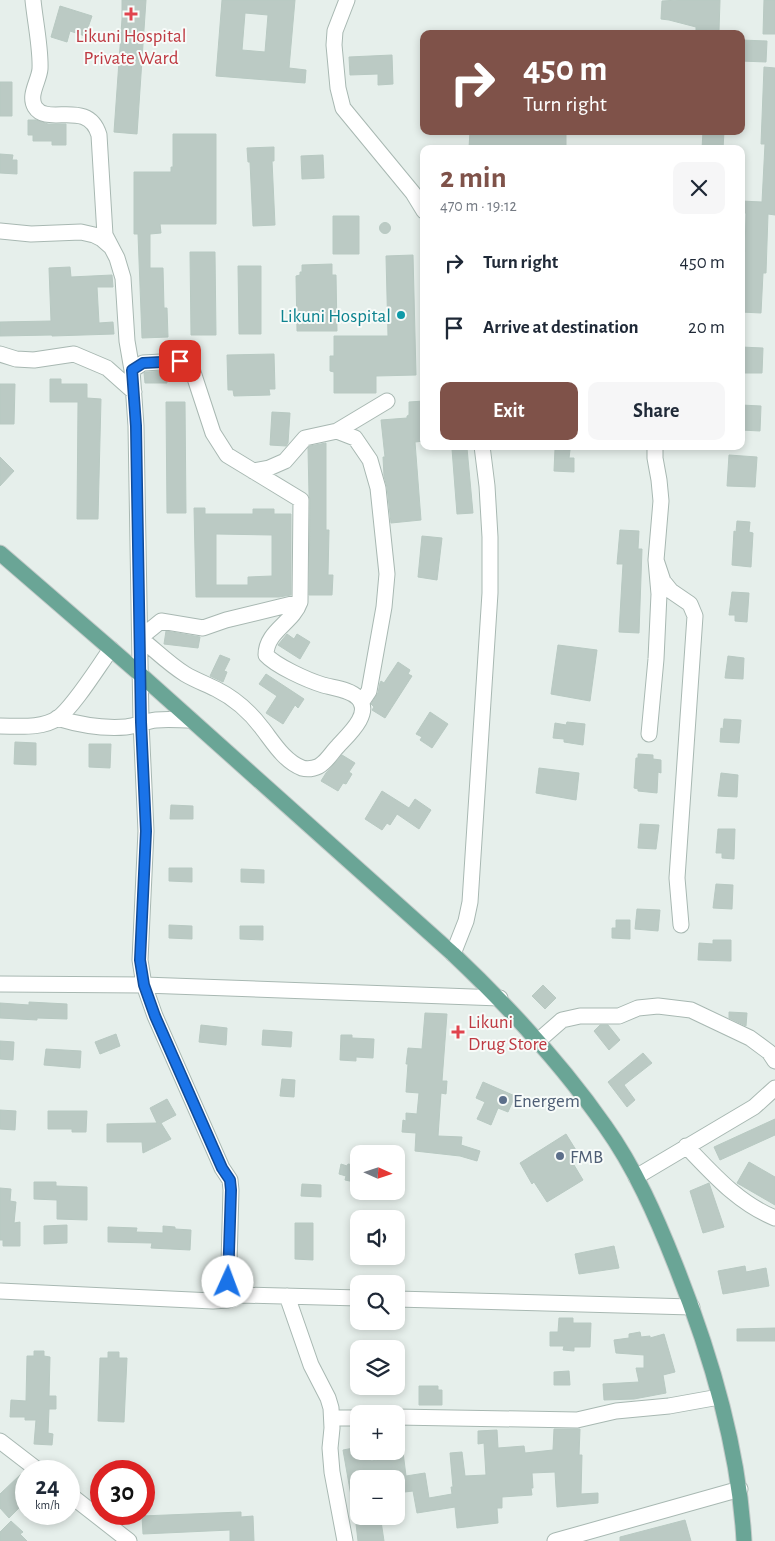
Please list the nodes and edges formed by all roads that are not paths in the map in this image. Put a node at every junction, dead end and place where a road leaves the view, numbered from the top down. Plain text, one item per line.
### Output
1 (33, 0) edge
2 (347, 0) edge
3 (420, 204) edge
4 (0, 231) edge
5 (110, 246) junction
6 (0, 354) edge
7 (132, 370) junction
8 (134, 392) junction
9 (387, 401) dead end
10 (337, 431) junction
11 (482, 450) edge
12 (656, 450) edge
13 (254, 471) junction
14 (0, 553) edge
15 (656, 560) junction
16 (300, 602) junction
17 (140, 638) junction
18 (111, 649) junction
19 (141, 675) junction
20 (361, 703) junction
21 (57, 718) junction
22 (191, 720) junction
23 (141, 722) junction
24 (0, 726) edge
25 (649, 734) dead end
26 (681, 926) dead end
27 (454, 954) junction
28 (0, 984) edge
29 (144, 985) junction
30 (500, 998) junction
31 (538, 1040) junction
32 (775, 1061) edge
33 (775, 1088) edge
34 (686, 1146) junction
35 (636, 1177) junction
36 (775, 1218) edge
37 (0, 1291) edge
38 (287, 1296) junction
39 (350, 1298) edge
40 (405, 1299) edge
41 (228, 1300) junction
42 (692, 1307) junction
43 (719, 1397) junction
44 (405, 1417) edge
45 (332, 1418) junction
46 (350, 1418) edge
47 (0, 1441) edge
48 (25, 1460) edge
49 (740, 1489) junction
50 (80, 1503) edge
51 (129, 1541) edge
52 (345, 1541) edge
53 (555, 1541) edge
54 (744, 1541) edge

1 - 5 street
2 - 3 street
4 - 5 street
5 - 7 street
6 - 8 street
7 - 8 street
7 - 13 street
8 - 17 street
9 - 10 street
10 - 13 street
10 - 20 street
11 - 27 street
12 - 15 street
13 - 16 street
14 - 18 main road
15 - 25 street
15 - 26 street
16 - 17 street
16 - 20 street
17 - 19 street
17 - 20 street
18 - 19 main road
18 - 21 street
19 - 22 main road
19 - 23 street
21 - 23 street
21 - 24 street
22 - 23 street
22 - 27 main road
23 - 29 street
27 - 30 main road
28 - 29 street
29 - 30 street
29 - 41 street
30 - 31 main road
31 - 32 street
31 - 35 main road
33 - 34 street
34 - 35 street
34 - 36 street
35 - 42 main road
37 - 41 street
38 - 39 street
38 - 41 street
38 - 45 street
40 - 42 street
42 - 43 main road
43 - 44 street
43 - 49 main road
45 - 46 street
45 - 52 street
47 - 48 street
49 - 53 street
49 - 54 main road
50 - 51 street

